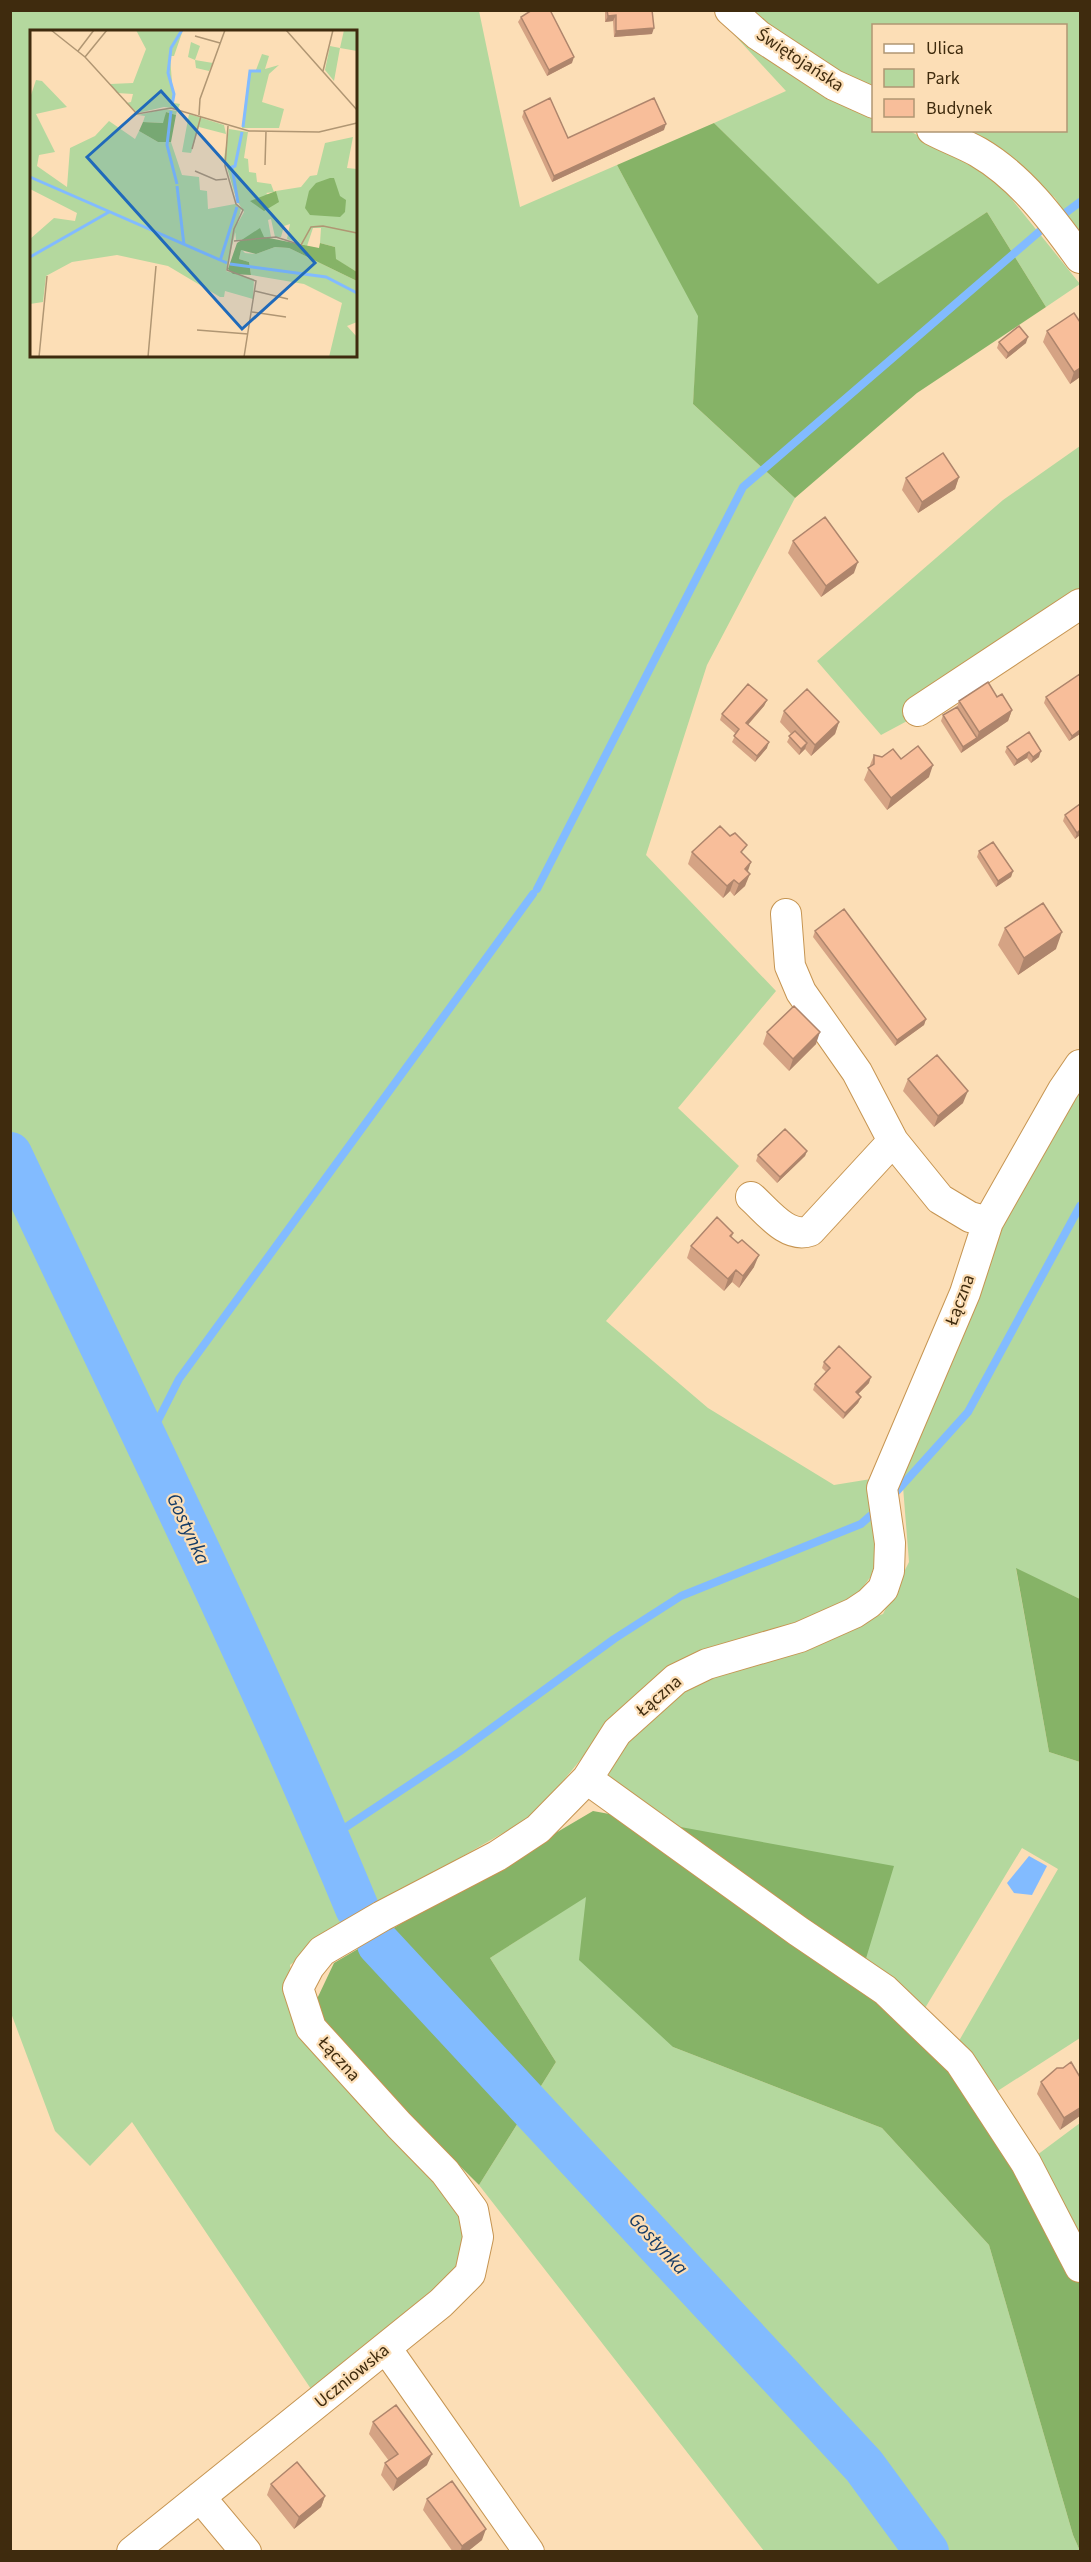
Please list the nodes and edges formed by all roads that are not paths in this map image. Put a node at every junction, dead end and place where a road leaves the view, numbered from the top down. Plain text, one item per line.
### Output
1 (730, 10) edge
2 (872, 104) edge
3 (936, 132) edge
4 (1080, 258) edge
5 (1080, 604) edge
6 (918, 711) dead end
7 (786, 914) dead end
8 (1080, 1065) edge
9 (893, 1142) junction
10 (751, 1197) dead end
11 (988, 1222) junction
12 (587, 1779) junction
13 (478, 2237) joint
14 (1080, 2267) edge
15 (387, 2348) junction
16 (200, 2497) junction
17 (132, 2552) edge
18 (246, 2552) edge
19 (530, 2552) edge

1 - 2 street, Świętojańska
3 - 4 street
5 - 6 street
7 - 9 street
8 - 11 street, Łączna
9 - 10 street
9 - 11 street
11 - 12 street, Łączna
12 - 13 street, Łączna
12 - 14 street
13 - 15 street, Uczniowska
15 - 16 street, Uczniowska
15 - 19 street
16 - 17 street, Uczniowska
16 - 18 street

